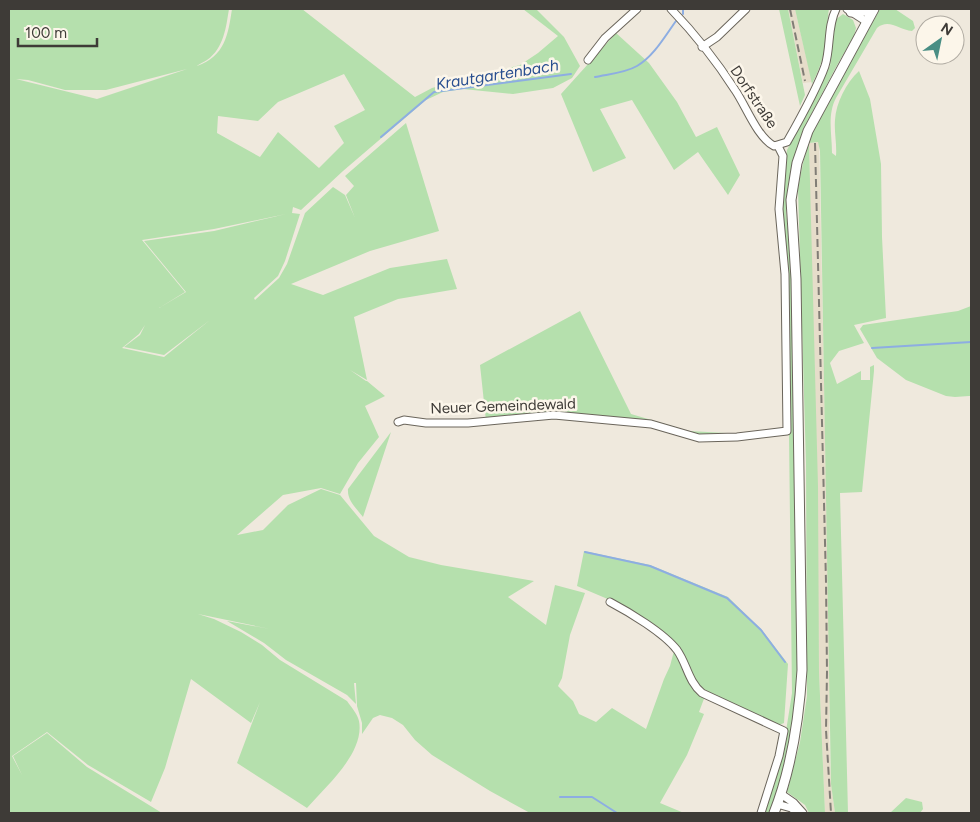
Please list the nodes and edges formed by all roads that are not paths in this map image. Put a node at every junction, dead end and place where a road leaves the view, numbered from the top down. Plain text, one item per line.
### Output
1 (637, 9) edge
2 (671, 9) edge
3 (746, 9) edge
4 (836, 9) edge
5 (869, 9) edge
6 (874, 9) edge
7 (849, 10) edge
8 (867, 22) junction
9 (702, 47) junction
10 (588, 60) dead end
11 (778, 146) junction
12 (398, 422) dead end
13 (610, 602) dead end
14 (781, 794) junction
15 (777, 804) junction
16 (761, 813) edge
17 (774, 813) edge
18 (798, 813) edge
19 (803, 813) edge

1 - 10 street
2 - 9 street, Dorfstraße
3 - 9 street
4 - 11 street, Dorfstraße
5 - 7 main road
6 - 8 main road
7 - 8 street
8 - 14 main road
9 - 11 street, Dorfstraße
11 - 12 street, Neuer Gemeindewald
13 - 16 street
14 - 15 main road
14 - 19 street
15 - 17 main road
15 - 18 street

